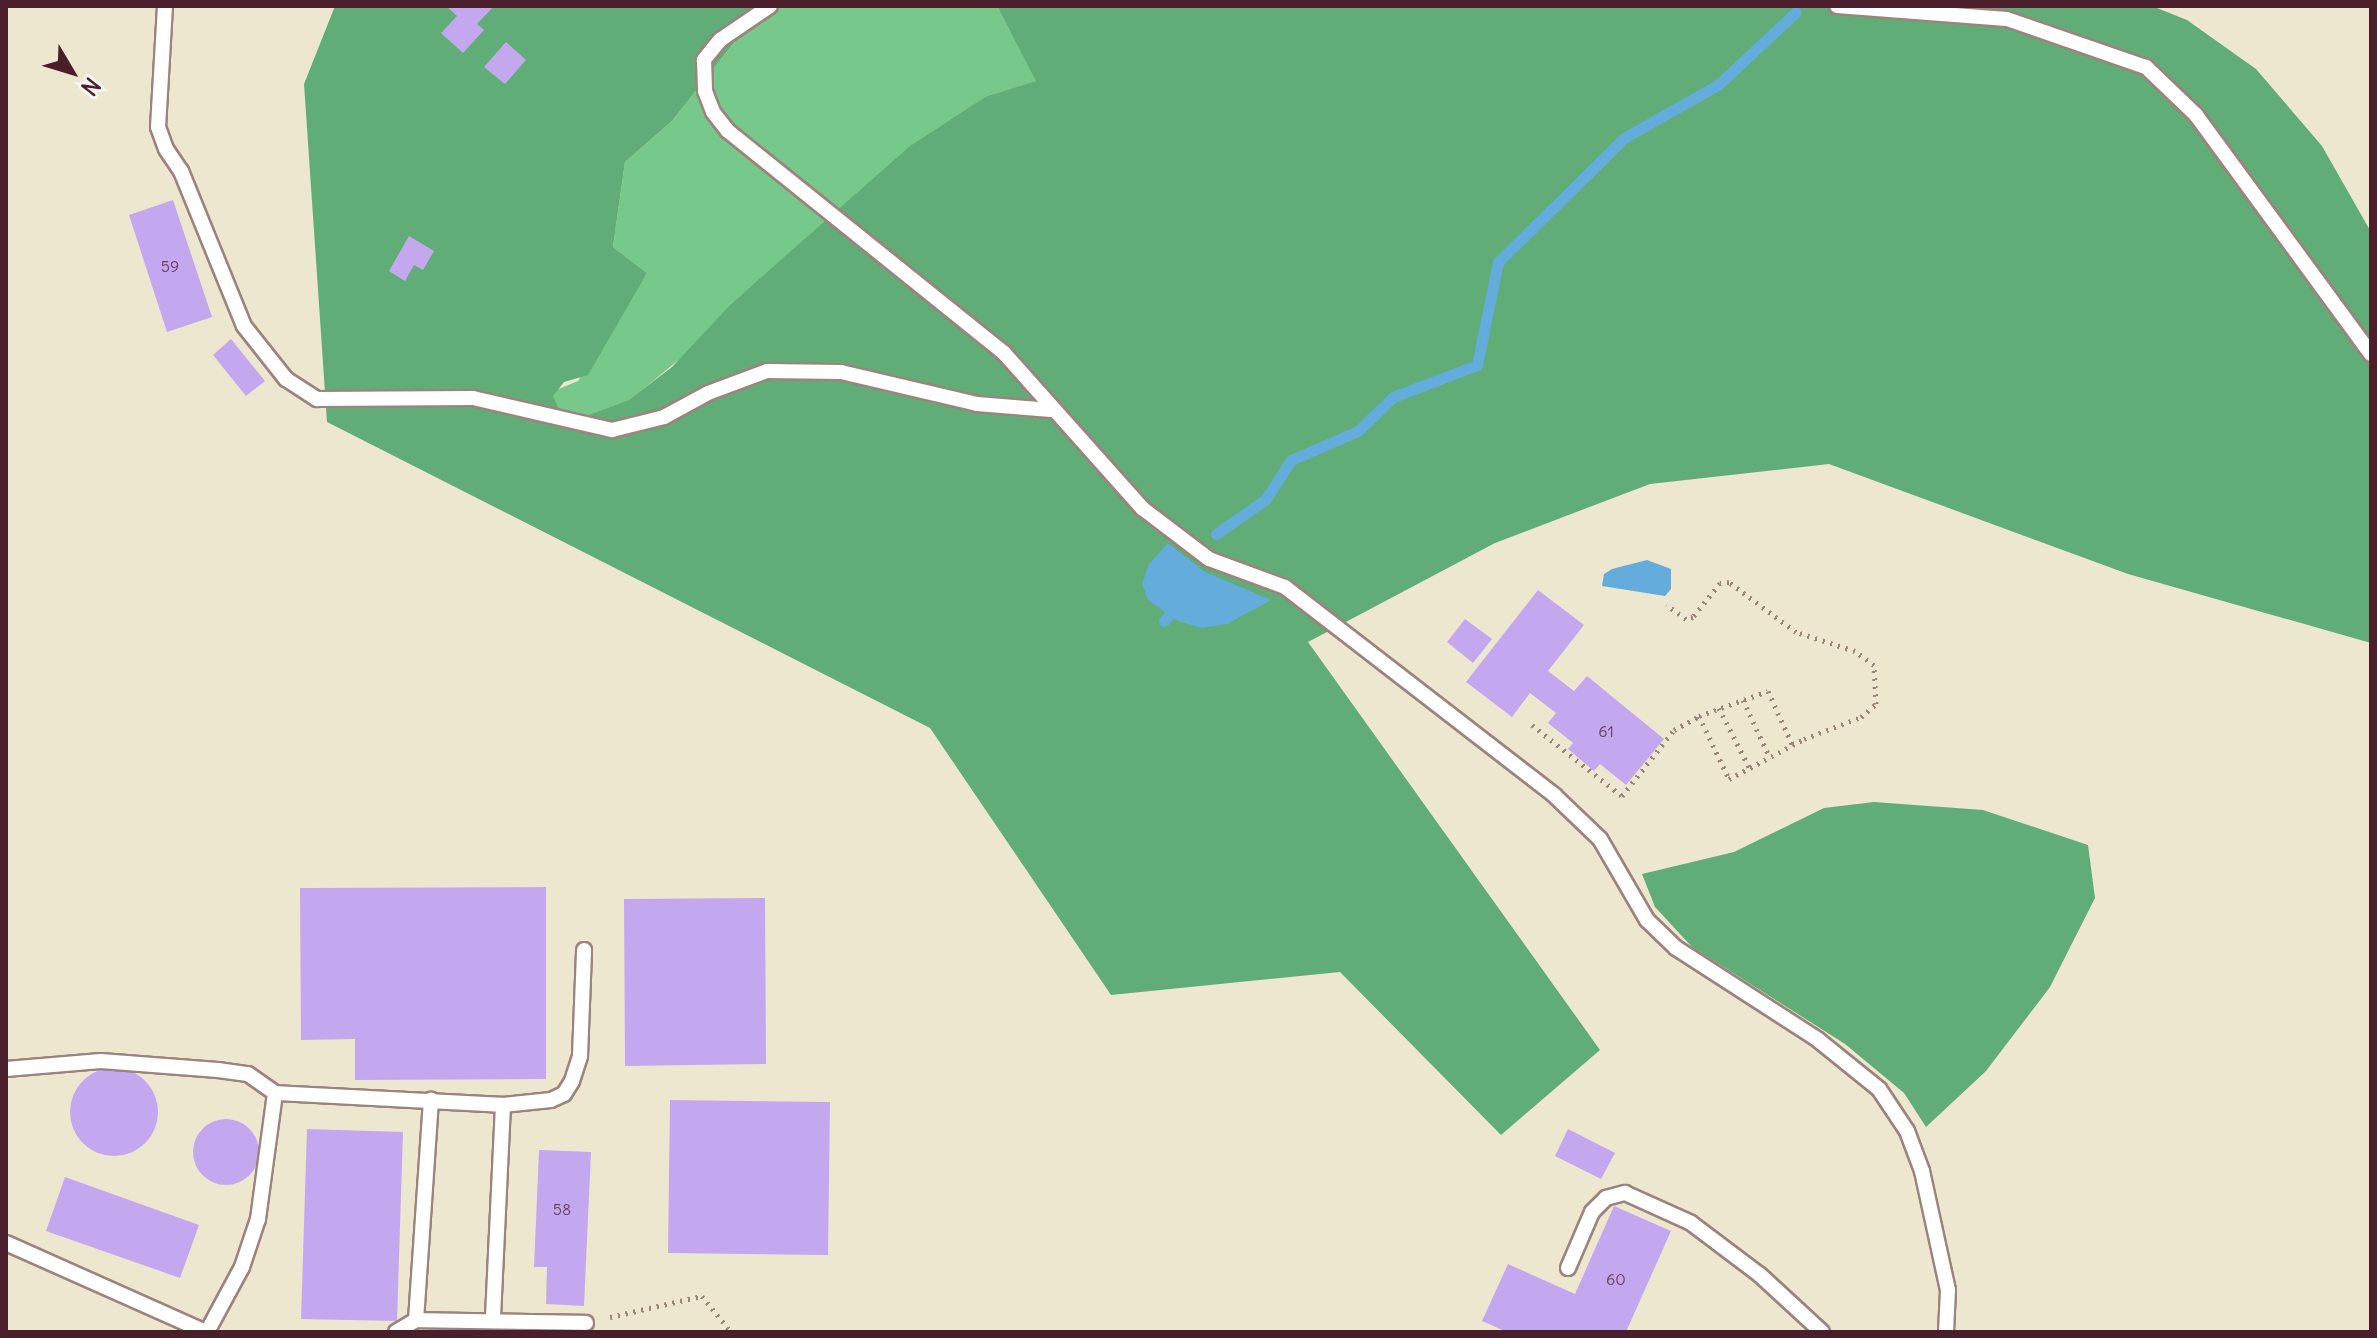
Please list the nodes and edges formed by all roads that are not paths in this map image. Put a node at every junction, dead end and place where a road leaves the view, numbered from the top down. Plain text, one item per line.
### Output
1 (165, 6) edge
2 (770, 6) edge
3 (1837, 6) edge
4 (2371, 354) edge
5 (1051, 410) junction
6 (584, 950) dead end
7 (6, 1069) edge
8 (275, 1093) junction
9 (431, 1100) junction
10 (503, 1105) junction
11 (6, 1243) edge
12 (1568, 1268) dead end
13 (416, 1320) junction
14 (493, 1321) junction
15 (586, 1323) road end
16 (207, 1332) edge
17 (396, 1332) edge
18 (1822, 1332) edge
19 (1946, 1332) edge

1 - 5 lane
2 - 5 lane
3 - 4 lane
5 - 19 lane
6 - 10 lane
7 - 8 lane
8 - 9 lane
8 - 16 lane
9 - 10 lane
9 - 13 lane
10 - 14 lane
11 - 16 lane
12 - 18 lane
13 - 14 lane
13 - 17 lane
14 - 15 lane

